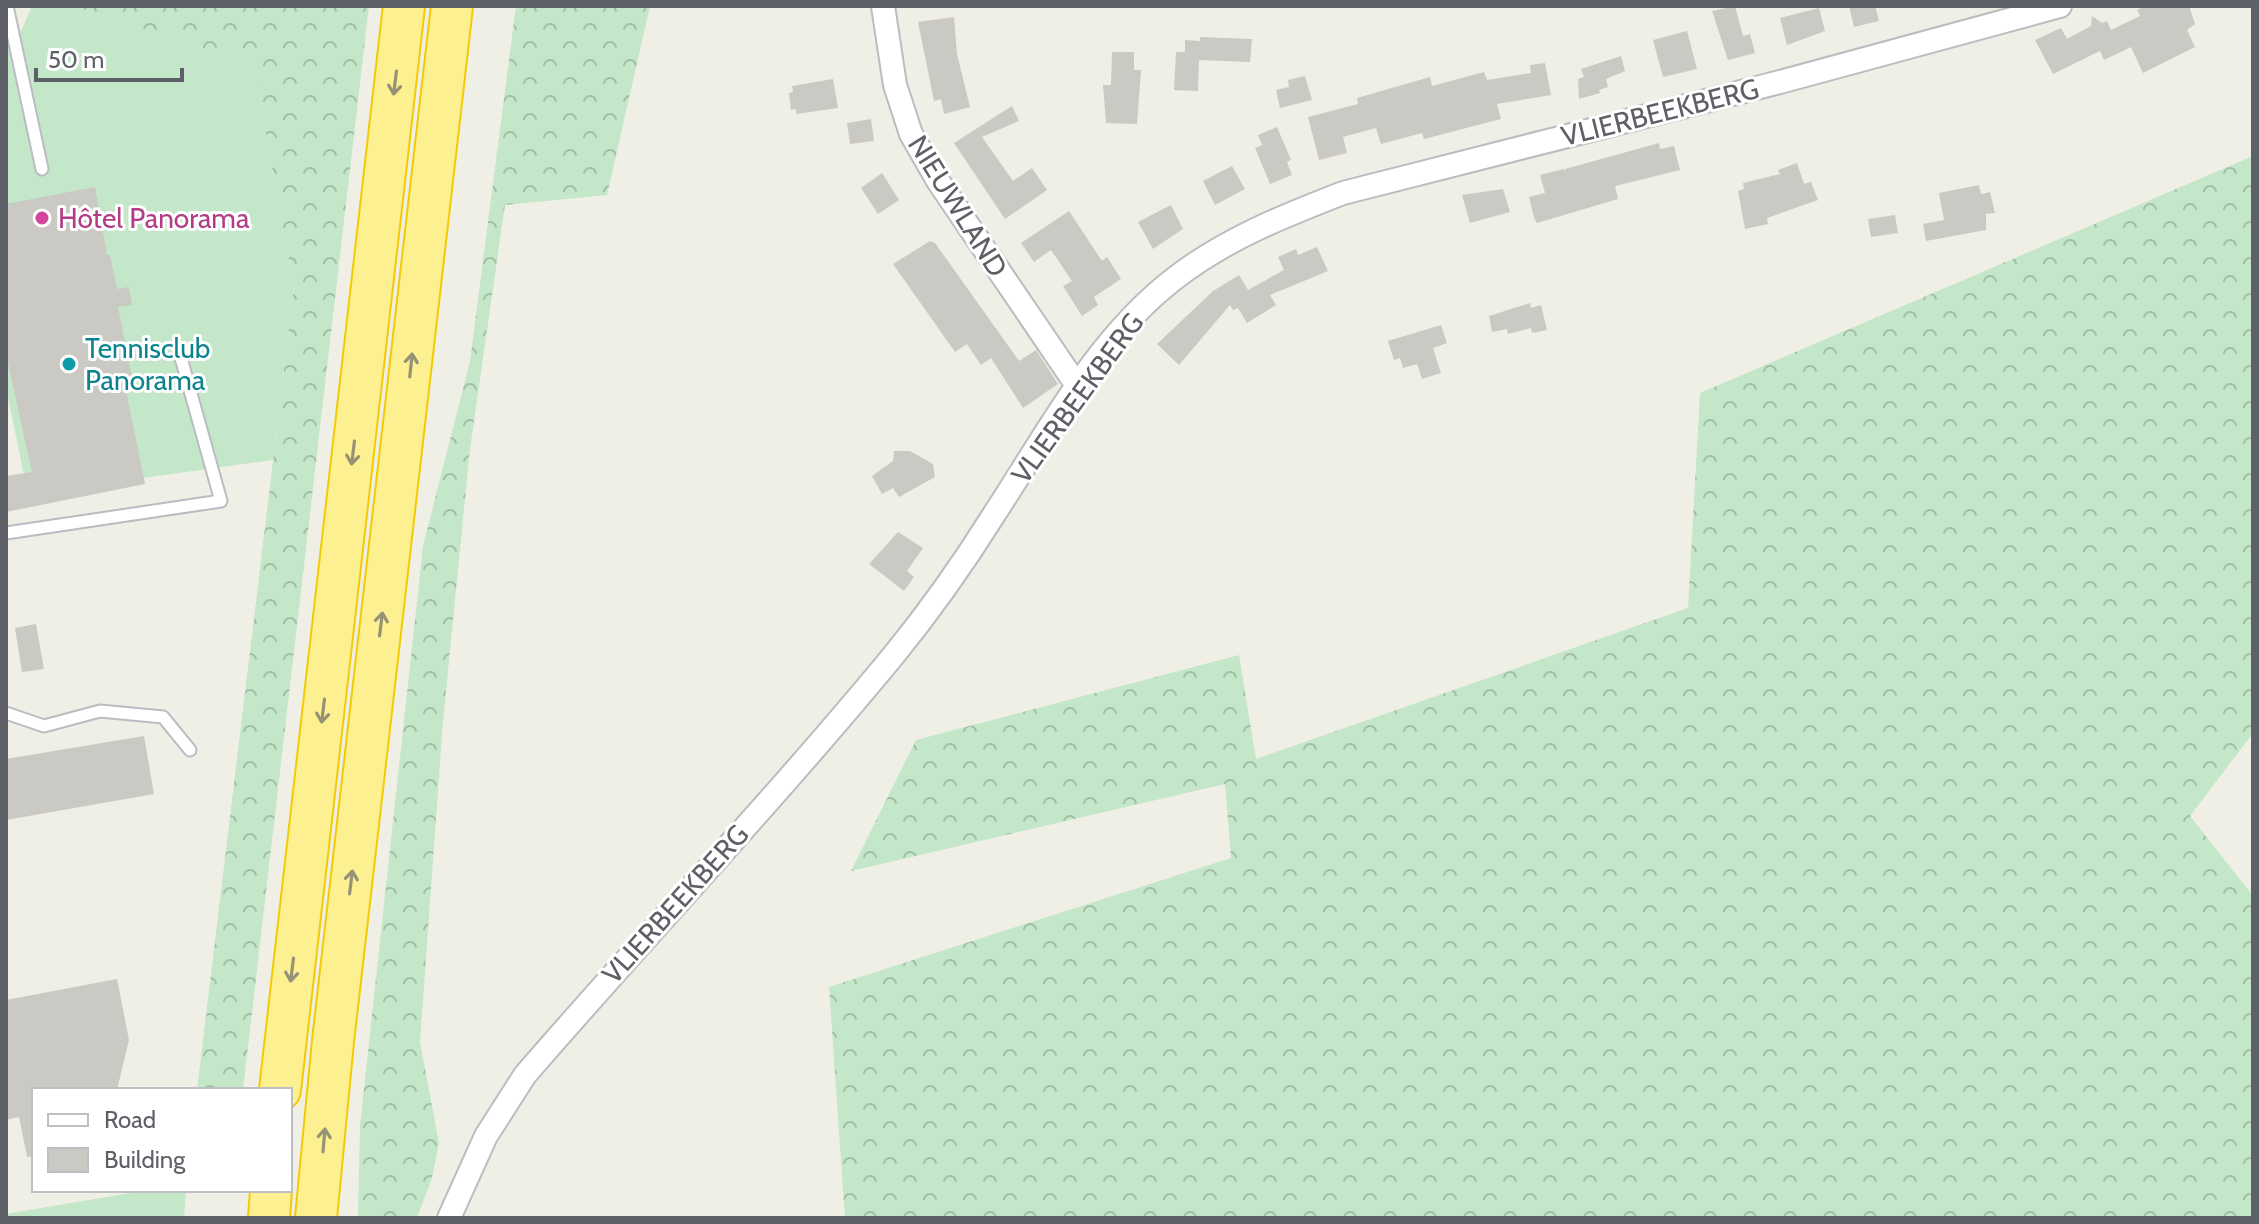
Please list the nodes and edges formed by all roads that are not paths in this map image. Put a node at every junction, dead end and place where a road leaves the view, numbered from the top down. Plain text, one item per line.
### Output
1 (7, 6) edge
2 (404, 6) edge
3 (452, 6) edge
4 (883, 6) edge
5 (2060, 6) edge
6 (1996, 14) edge
7 (42, 169) dead end
8 (181, 358) dead end
9 (1078, 387) junction
10 (6, 533) edge
11 (6, 713) edge
12 (190, 750) dead end
13 (280, 1088) edge
14 (271, 1192) edge
15 (269, 1218) edge
16 (316, 1218) edge
17 (449, 1218) edge

1 - 7 lane
2 -> 13 highway
16 -> 3 highway
4 - 9 street, NIEUWLAND
5 - 6 street, VLIERBEEKBERG
6 - 9 street, VLIERBEEKBERG
8 - 10 lane
9 - 17 street, VLIERBEEKBERG
11 - 12 lane
14 - 15 highway

